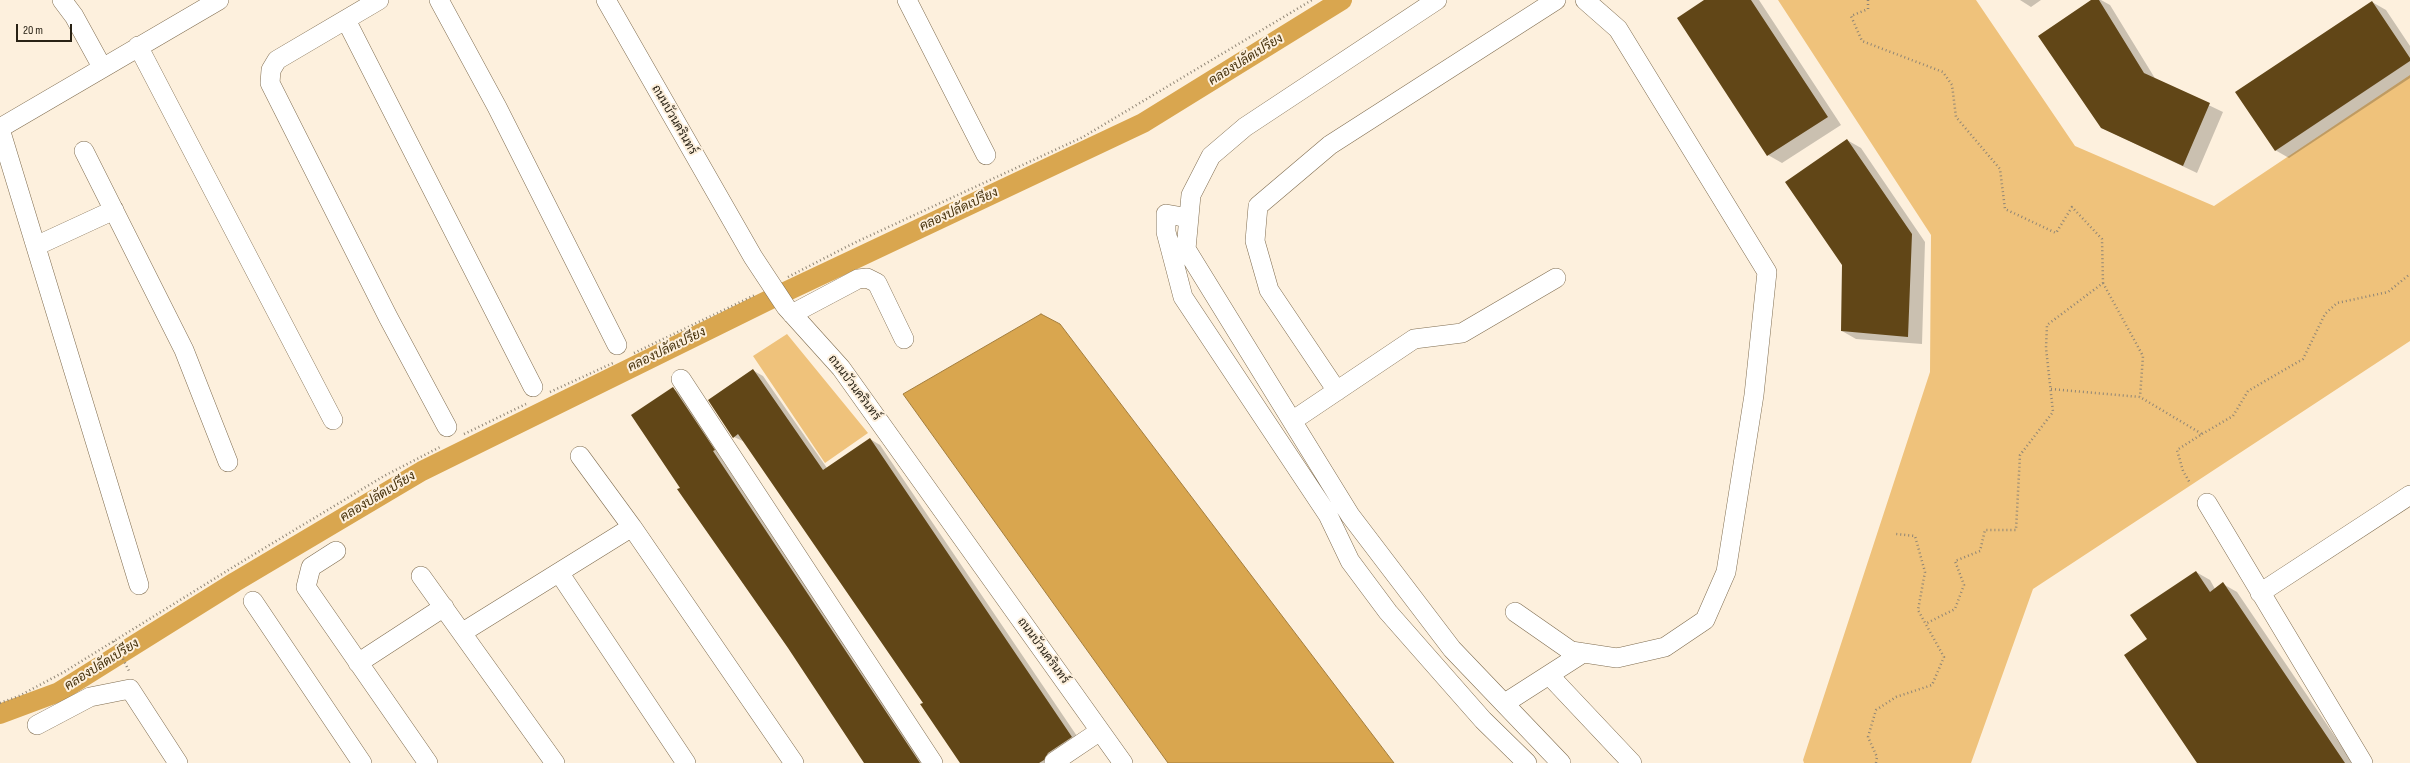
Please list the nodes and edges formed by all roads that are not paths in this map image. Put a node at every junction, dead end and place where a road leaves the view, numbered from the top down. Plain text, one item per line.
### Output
1 (62, 0) edge
2 (219, 0) edge
3 (379, 0) edge
4 (439, 0) edge
5 (606, 0) edge
6 (907, 0) edge
7 (1436, 0) edge
8 (1556, 0) edge
9 (1585, 0) edge
10 (346, 20) junction
11 (138, 46) junction
12 (102, 67) junction
13 (0, 129) edge
14 (84, 151) dead end
15 (986, 155) dead end
16 (114, 210) junction
17 (1189, 218) junction
18 (36, 246) junction
19 (1556, 278) dead end
20 (789, 311) junction
21 (904, 339) dead end
22 (621, 354) road end
23 (681, 378) dead end
24 (1336, 391) junction
25 (537, 395) road end
26 (334, 420) dead end
27 (1292, 421) junction
28 (449, 437) road end
29 (580, 456) dead end
30 (228, 462) dead end
31 (2410, 495) edge
32 (2207, 503) dead end
33 (632, 527) junction
34 (336, 552) dead end
35 (560, 574) junction
36 (421, 576) dead end
37 (139, 585) dead end
38 (2260, 593) junction
39 (254, 600) dead end
40 (444, 607) junction
41 (1514, 612) dead end
42 (463, 632) junction
43 (1583, 653) junction
44 (358, 663) junction
45 (1549, 675) junction
46 (1505, 703) junction
47 (37, 725) dead end
48 (1100, 731) junction
49 (359, 762) edge
50 (1054, 762) dead end
51 (178, 763) edge
52 (428, 763) edge
53 (555, 763) edge
54 (686, 763) edge
55 (794, 763) edge
56 (933, 763) edge
57 (1123, 763) edge
58 (1527, 763) edge
59 (1561, 763) edge
60 (1632, 763) edge
61 (2363, 763) edge

1 - 12 street
2 - 11 street
3 - 10 street
4 - 22 street
5 - 20 street, ถนนบัวนครินทร์
6 - 15 street
7 - 17 street
8 - 24 street
9 - 43 street
10 - 25 street
10 - 28 street
11 - 12 street
11 - 26 street
12 - 13 street
13 - 18 street
14 - 16 street
16 - 18 street
16 - 30 street
17 - 27 street
17 - 58 street
18 - 37 street
19 - 24 street
20 - 21 street
20 - 48 street, ถนนบัวนครินทร์
23 - 56 street
24 - 27 street
27 - 46 street
29 - 33 street
31 - 38 street
32 - 38 street
33 - 35 street
33 - 55 street
34 - 44 street
35 - 42 street
35 - 54 street
36 - 40 street
38 - 61 street
39 - 49 street
40 - 42 street
40 - 44 street
41 - 43 street
42 - 53 street
43 - 45 street
44 - 52 street
45 - 46 street
45 - 60 street
46 - 59 street
47 - 51 street
48 - 50 street
48 - 57 street, ถนนบัวนครินทร์

